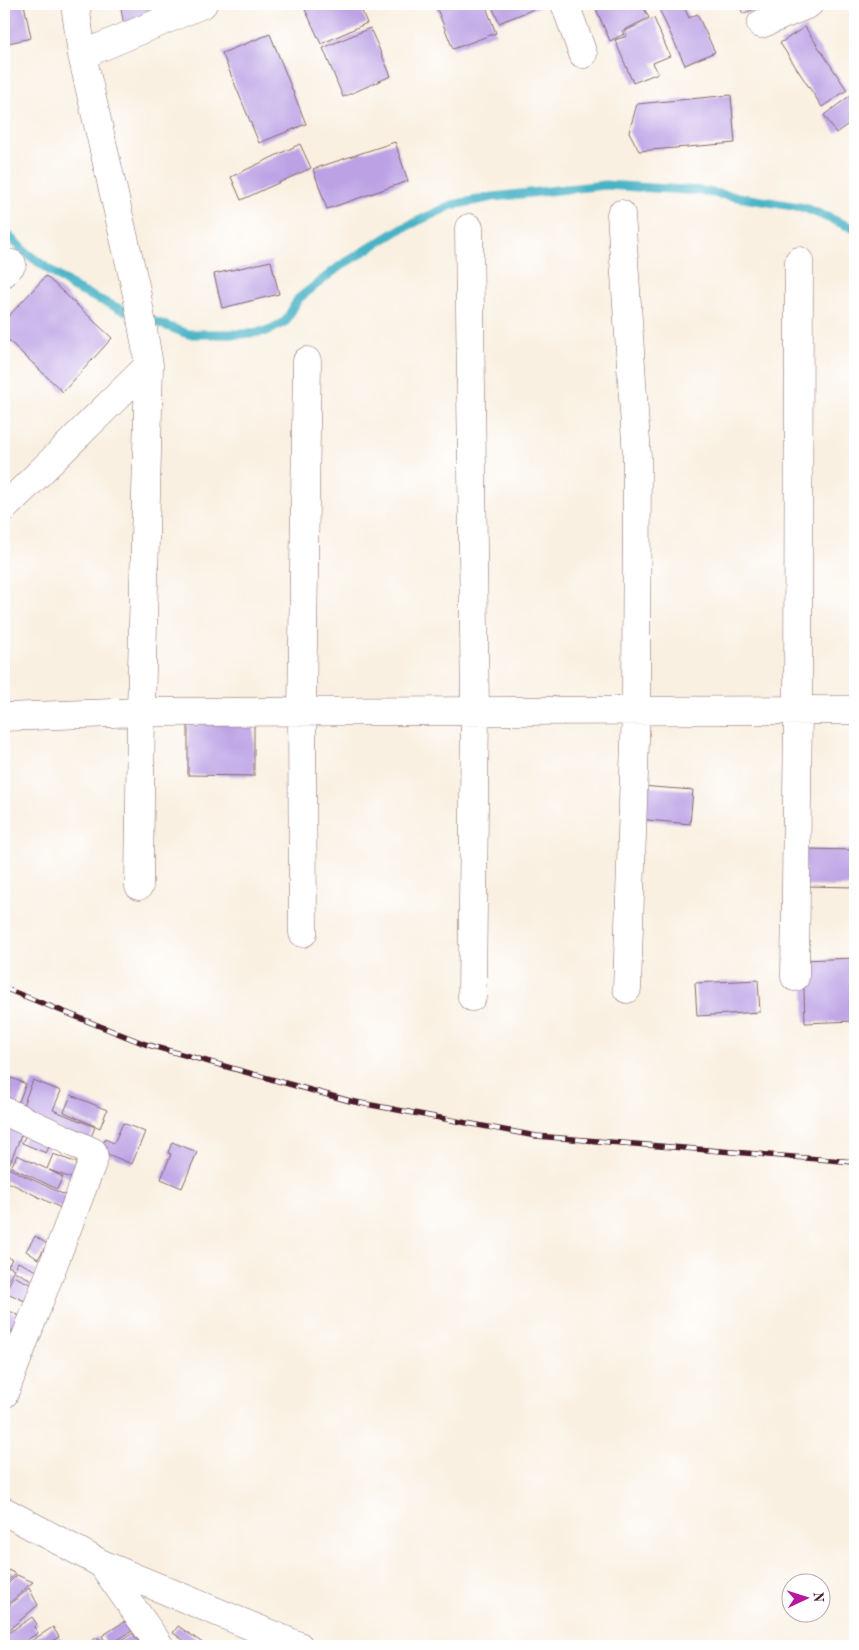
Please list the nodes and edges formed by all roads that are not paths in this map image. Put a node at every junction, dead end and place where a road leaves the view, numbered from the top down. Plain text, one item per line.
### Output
1 (75, 4) edge
2 (203, 4) edge
3 (565, 4) edge
4 (809, 4) edge
5 (762, 24) dead end
6 (583, 54) dead end
7 (82, 55) junction
8 (621, 214) dead end
9 (469, 228) dead end
10 (799, 261) dead end
11 (307, 361) dead end
12 (150, 365) junction
13 (4, 508) edge
14 (798, 709) junction
15 (475, 710) junction
16 (636, 710) junction
17 (855, 710) edge
18 (302, 711) junction
19 (141, 712) junction
20 (4, 716) edge
21 (139, 886) dead end
22 (304, 933) dead end
23 (795, 978) dead end
24 (627, 989) dead end
25 (472, 997) dead end
26 (4, 1111) edge
27 (4, 1394) edge
28 (4, 1511) edge
29 (102, 1564) junction
30 (160, 1646) edge
31 (298, 1646) edge

1 - 7 street
2 - 7 street
3 - 6 street
4 - 5 street
7 - 12 street
8 - 16 street
9 - 15 street
10 - 14 street
11 - 18 street
12 - 13 street
12 - 19 street
14 - 16 street
14 - 17 street
14 - 23 street
15 - 16 street
15 - 18 street
15 - 25 street
16 - 24 street
18 - 19 street
18 - 22 street
19 - 20 street
19 - 21 street
26 - 27 street
28 - 29 street
29 - 30 street
29 - 31 street

